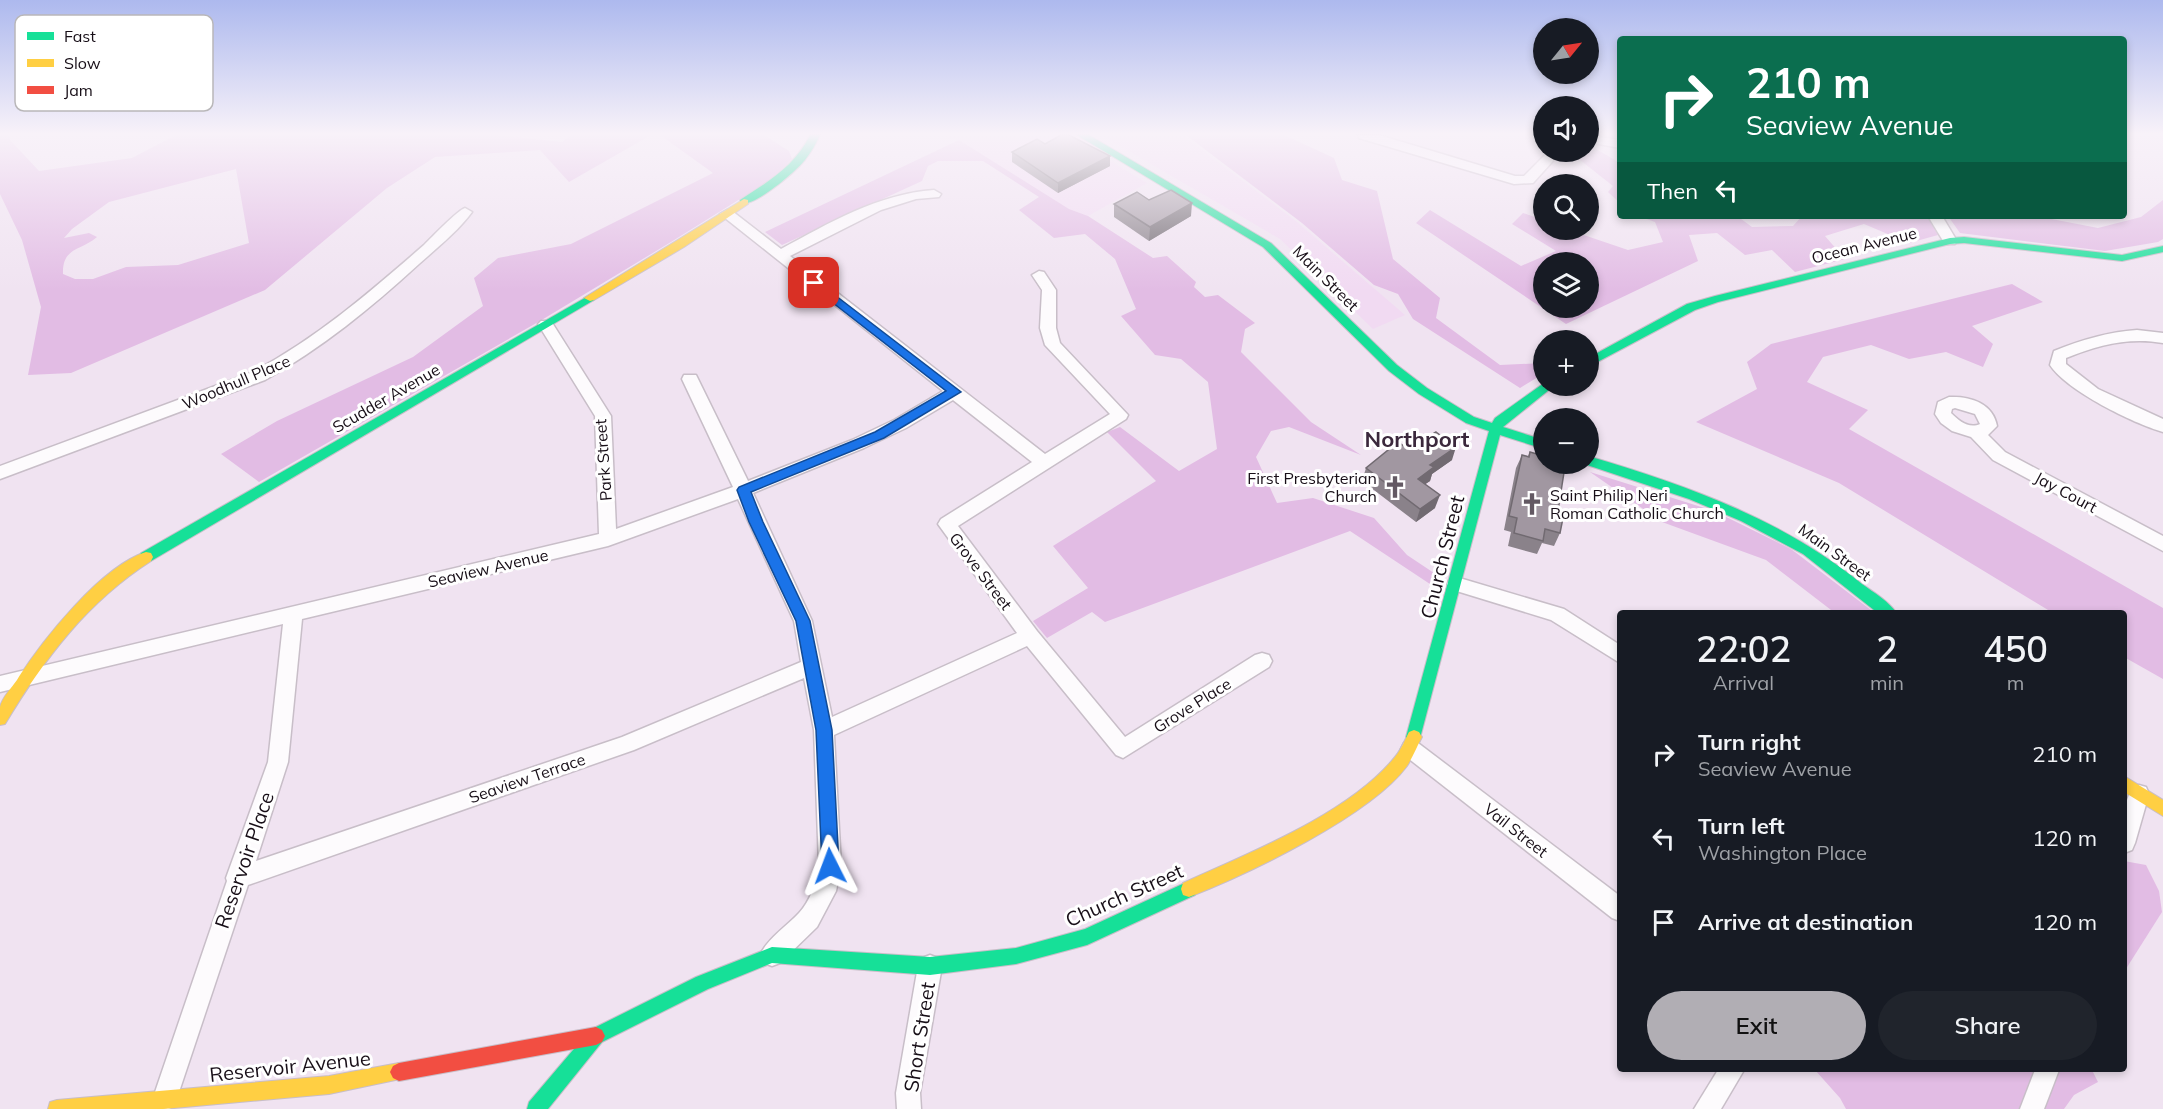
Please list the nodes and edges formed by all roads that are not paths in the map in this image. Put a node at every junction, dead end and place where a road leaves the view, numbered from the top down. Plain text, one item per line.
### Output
1 (768, 187) edge
2 (1169, 187) edge
3 (934, 194) dead end
4 (465, 212) dead end
5 (727, 214) junction
6 (1937, 219) edge
7 (1950, 241) junction
8 (2161, 252) edge
9 (779, 255) junction
10 (1039, 275) dead end
11 (546, 324) junction
12 (2163, 338) edge
13 (1599, 357) edge
14 (690, 379) dead end
15 (954, 392) junction
16 (1534, 396) edge
17 (2163, 426) edge
18 (1495, 430) junction
19 (1975, 432) dead end
20 (1533, 442) edge
21 (1045, 463) junction
22 (1599, 464) edge
23 (0, 473) edge
24 (743, 490) junction
25 (608, 539) junction
26 (2163, 544) edge
27 (1456, 584) junction
28 (1885, 610) edge
29 (293, 615) junction
30 (1030, 636) junction
31 (1617, 653) edge
32 (1262, 661) dead end
33 (812, 666) junction
34 (24, 679) junction
35 (0, 684) edge
36 (0, 718) edge
37 (824, 730) junction
38 (1123, 749) joint
39 (1411, 749) junction
40 (2132, 788) edge
41 (2163, 809) edge
42 (2127, 822) edge
43 (237, 878) junction
44 (1617, 908) edge
45 (771, 955) junction
46 (930, 966) junction
47 (596, 1036) junction
48 (1731, 1072) edge
49 (2046, 1072) edge
50 (165, 1098) junction
51 (67, 1108) edge
52 (536, 1109) edge
53 (909, 1109) edge
54 (1706, 1109) edge
55 (2032, 1109) edge

1 - 5 main road, Scudder Avenue
2 - 18 main road, Main Street
3 - 9 street
4 - 23 street, Woodhull Place
5 - 9 street
5 - 11 main road, Scudder Avenue
6 - 7 street
7 - 8 main road, Ocean Avenue
7 - 13 main road, Ocean Avenue
9 - 15 street
10 - 21 street, Grove Street
11 - 25 street, Park Street
11 - 34 main road, Scudder Avenue
12 - 17 street
14 - 24 street
15 - 21 street
15 - 24 street, Seaview Avenue
16 - 18 main road
18 - 20 main road, Main Street
18 - 27 main road, Church Street
19 - 26 street, Jay Court
21 - 30 street, Grove Street
22 - 28 main road, Main Street
24 - 25 street, Seaview Avenue
24 - 33 street
25 - 29 street, Seaview Avenue
27 - 31 street
27 - 39 main road, Church Street
29 - 34 street, Seaview Avenue
29 - 43 street, Reservoir Place
30 - 37 street
30 - 38 street, Grove Street
32 - 38 street, Grove Place
33 - 37 street
33 - 43 street, Seaview Terrace
34 - 35 street, Seaview Avenue
34 - 36 main road, Scudder Avenue
37 - 45 street
39 - 44 street, Vail Street
39 - 46 main road, Church Street
40 - 41 main road
40 - 42 street
43 - 50 street, Reservoir Place
45 - 46 main road, Church Street
45 - 47 main road, Church Street
46 - 53 street, Short Street
47 - 50 main road, Reservoir Avenue
47 - 52 main road, Church Street
48 - 54 street
49 - 55 street
50 - 51 main road, Reservoir Avenue

